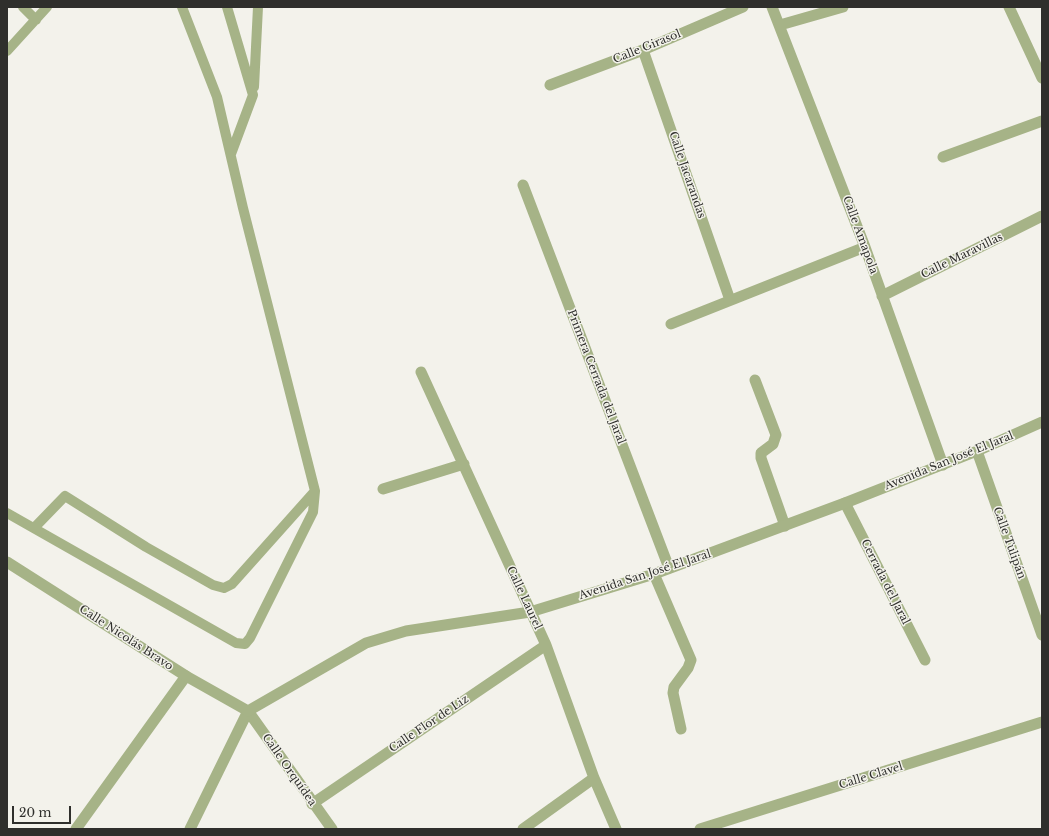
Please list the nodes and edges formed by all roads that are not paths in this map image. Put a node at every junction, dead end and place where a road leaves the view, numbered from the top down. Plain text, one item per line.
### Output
1 (22, 7) edge
2 (48, 7) edge
3 (182, 7) edge
4 (226, 7) edge
5 (258, 7) edge
6 (744, 7) edge
7 (772, 7) edge
8 (843, 7) edge
9 (1009, 7) edge
10 (36, 20) junction
11 (780, 25) junction
12 (7, 50) edge
13 (643, 50) junction
14 (1042, 78) edge
15 (550, 85) dead end
16 (253, 95) junction
17 (1042, 121) edge
18 (231, 154) junction
19 (943, 157) dead end
20 (523, 185) dead end
21 (1042, 216) edge
22 (865, 247) junction
23 (882, 296) junction
24 (730, 300) junction
25 (671, 324) dead end
26 (421, 372) dead end
27 (755, 380) dead end
28 (1042, 422) edge
29 (977, 451) junction
30 (464, 464) junction
31 (943, 464) junction
32 (383, 489) dead end
33 (315, 491) junction
34 (845, 503) junction
35 (7, 513) edge
36 (785, 526) junction
37 (34, 528) junction
38 (7, 562) edge
39 (669, 568) junction
40 (654, 574) junction
41 (530, 612) junction
42 (1042, 635) edge
43 (546, 645) junction
44 (925, 660) dead end
45 (186, 676) junction
46 (248, 711) junction
47 (1042, 722) edge
48 (681, 729) dead end
49 (594, 778) junction
50 (312, 804) junction
51 (76, 829) edge
52 (190, 829) edge
53 (332, 829) edge
54 (523, 829) edge
55 (616, 829) edge
56 (700, 829) edge

1 - 10 lane
2 - 10 lane
3 - 18 lane
4 - 16 lane
5 - 16 lane
6 - 13 street, Calle Girasol
7 - 11 street, Calle Amapola
8 - 11 street
9 - 14 street
10 - 12 lane
11 - 22 street, Calle Amapola
13 - 15 street, Calle Girasol
13 - 24 street, Calle Jacarandas
16 - 18 lane
17 - 19 street
18 - 33 lane
20 - 39 street, Primera Cerrada del Jaral
21 - 23 street, Calle Maravillas
22 - 23 street, Calle Amapola
22 - 24 street
23 - 31 street, Calle Amapola
24 - 25 street
26 - 30 street, Calle Laurel
27 - 36 street
28 - 29 street, Avenida San José El Jaral
29 - 31 street, Avenida San José El Jaral
29 - 42 street, Calle Tulipán
30 - 32 street
30 - 41 street, Calle Laurel
31 - 34 street, Avenida San José El Jaral
33 - 37 lane
33 - 37 lane
34 - 36 street, Avenida San José El Jaral
34 - 44 street, Cerrada del Jaral
35 - 37 lane
36 - 39 street, Avenida San José El Jaral
38 - 45 street, Calle Nicolás Bravo
39 - 40 street, Avenida San José El Jaral
40 - 41 street, Avenida San José El Jaral
40 - 48 street
41 - 43 street, Calle Laurel
41 - 46 street, Avenida San José El Jaral
43 - 49 street, Calle Laurel
43 - 50 street, Calle Flor de Liz
45 - 46 street, Calle Nicolás Bravo
45 - 51 street
46 - 50 street, Calle Orquídea
46 - 52 street
47 - 56 street, Calle Clavel
49 - 54 street
49 - 55 street, Calle Laurel
50 - 53 street, Calle Orquídea

